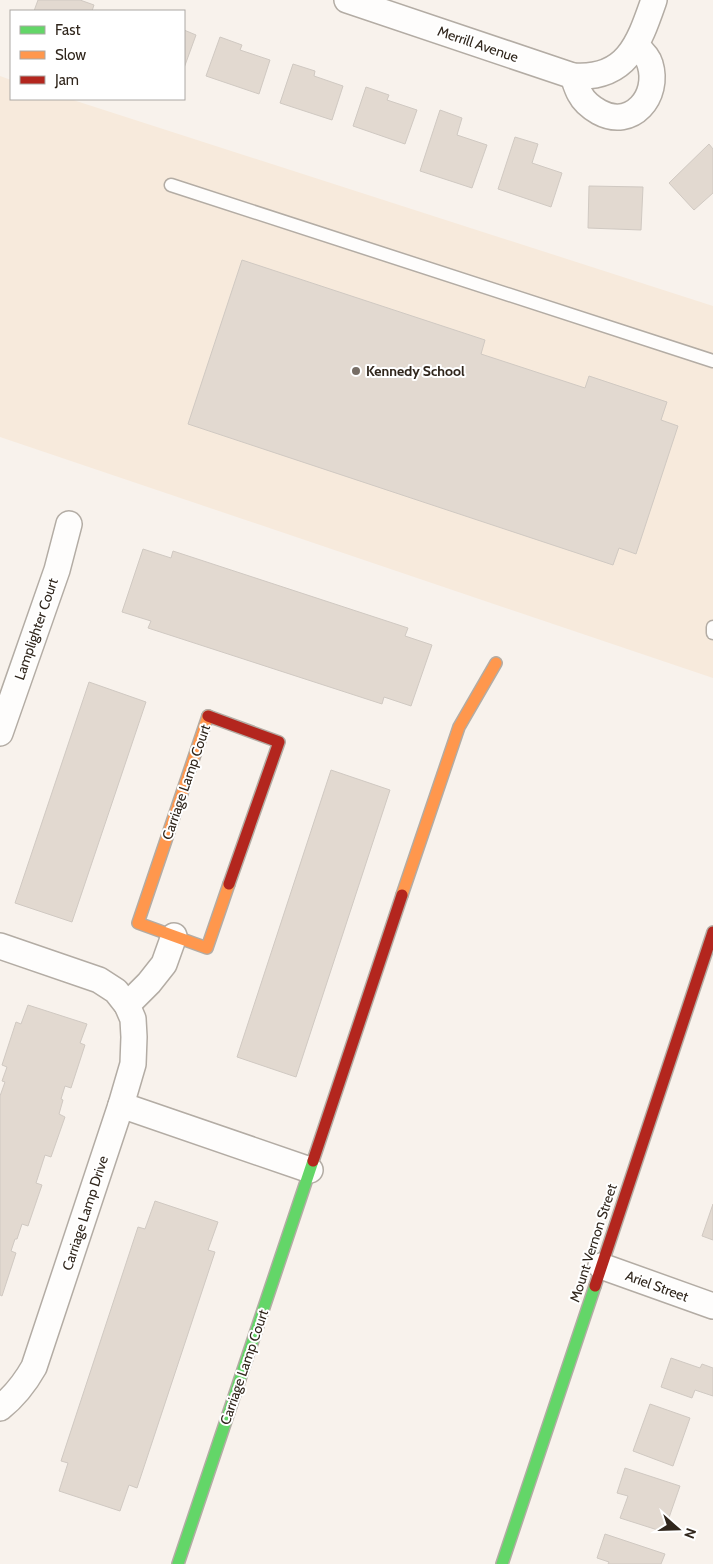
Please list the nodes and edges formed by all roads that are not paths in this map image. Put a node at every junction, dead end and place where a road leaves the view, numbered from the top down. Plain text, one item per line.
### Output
1 (347, 0) edge
2 (654, 0) edge
3 (636, 46) junction
4 (573, 76) junction
5 (171, 185) dead end
6 (713, 361) edge
7 (69, 524) dead end
8 (713, 627) edge
9 (713, 633) edge
10 (496, 662) dead end
11 (0, 733) edge
12 (713, 932) edge
13 (174, 936) junction
14 (0, 946) edge
15 (127, 1005) junction
16 (121, 1105) junction
17 (310, 1170) junction
18 (601, 1266) junction
19 (713, 1306) edge
20 (0, 1408) edge
21 (178, 1564) edge
22 (502, 1564) edge

1 - 4 street, Merrill Avenue
2 - 3 street
3 - 4 street, Merrill Avenue
3 - 4 street
5 - 6 lane
7 - 11 street, Lamplighter Court
8 - 9 lane
10 - 17 street, Carriage Lamp Court
12 - 18 street, Mount Vernon Street
13 - 13 street, Carriage Lamp Court
13 - 15 street
14 - 15 street
15 - 16 street, Carriage Lamp Drive
16 - 17 street
16 - 20 street, Carriage Lamp Drive
17 - 21 street, Carriage Lamp Court
18 - 19 street, Ariel Street
18 - 22 street, Mount Vernon Street

